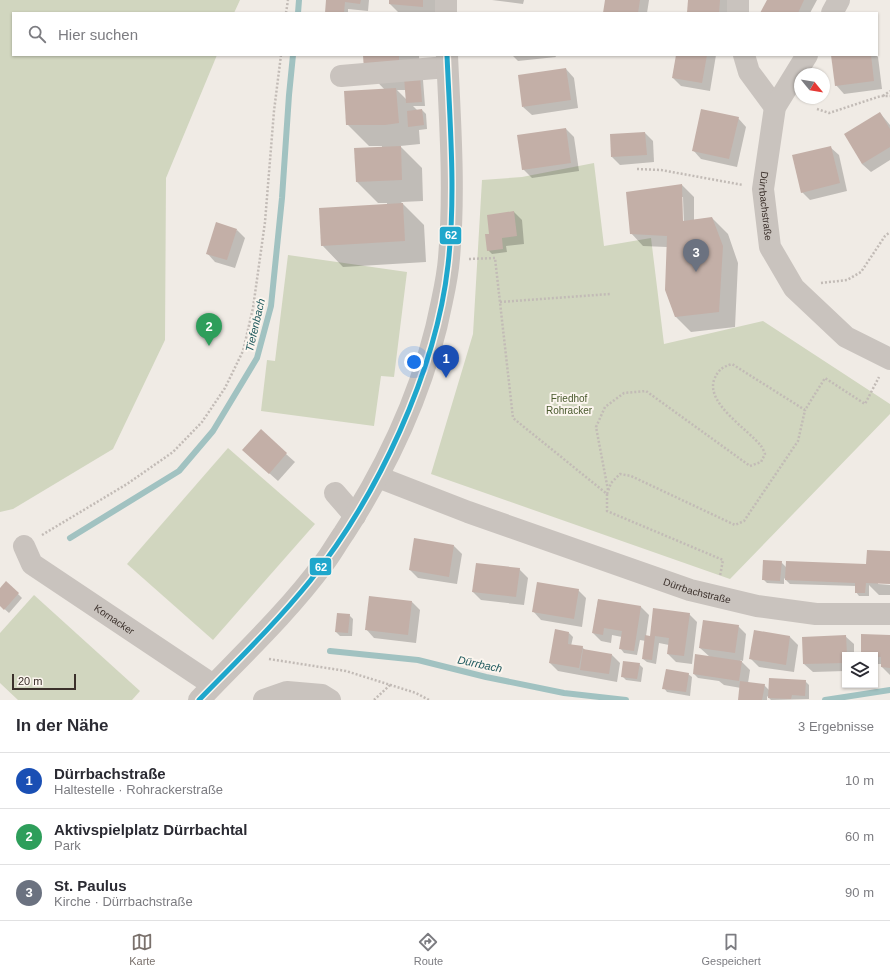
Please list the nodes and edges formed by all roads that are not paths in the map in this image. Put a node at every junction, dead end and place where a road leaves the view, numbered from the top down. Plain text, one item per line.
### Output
1 (446, 0) edge
2 (738, 0) edge
3 (839, 0) edge
4 (446, 12) edge
5 (738, 12) edge
6 (833, 12) edge
7 (744, 56) edge
8 (806, 56) edge
9 (447, 61) edge
10 (341, 76) dead end
11 (776, 107) junction
12 (890, 358) edge
13 (378, 477) junction
14 (335, 493) dead end
15 (355, 516) junction
16 (24, 546) road end
17 (890, 614) edge
18 (206, 693) edge
19 (264, 700) edge
20 (330, 700) edge

1 - 4 street
2 - 5 street
3 - 6 street
7 - 11 street
8 - 11 street, Dürrbachstraße
9 - 10 street
9 - 13 street
11 - 12 street, Dürrbachstraße
13 - 15 street
13 - 17 street, Dürrbachstraße
14 - 15 street
15 - 18 street
16 - 18 street, Kornacker
19 - 20 street

